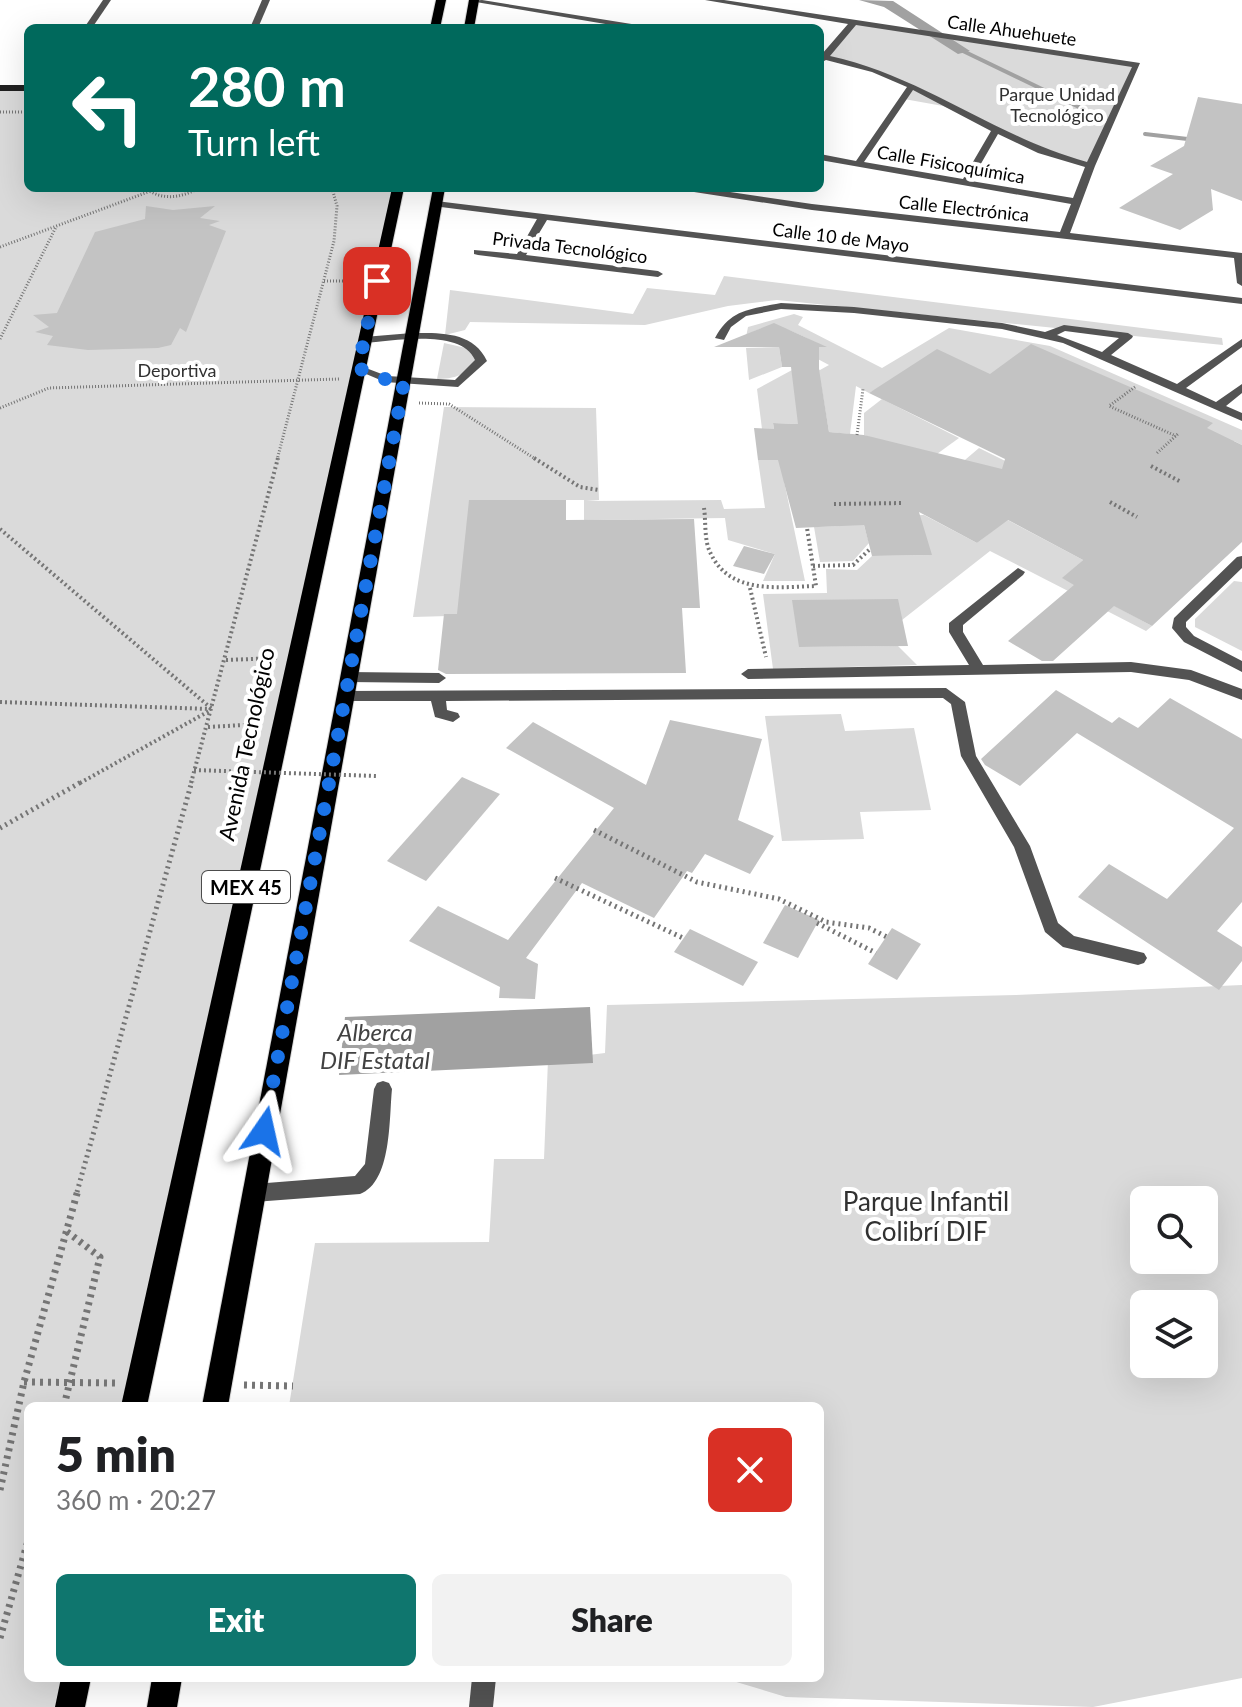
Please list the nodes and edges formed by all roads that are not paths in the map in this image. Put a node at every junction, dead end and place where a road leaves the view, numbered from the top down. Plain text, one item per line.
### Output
1 (107, 0) edge
2 (266, 0) edge
3 (441, 0) edge
4 (474, 0) edge
5 (709, 0) edge
6 (853, 23) junction
7 (91, 24) edge
8 (256, 24) edge
9 (436, 24) edge
10 (470, 24) edge
11 (620, 24) edge
12 (824, 56) edge
13 (824, 59) edge
14 (913, 85) junction
15 (0, 88) edge
16 (24, 88) edge
17 (997, 129) junction
18 (824, 158) edge
19 (858, 164) junction
20 (1090, 166) junction
21 (965, 183) junction
22 (397, 192) edge
23 (438, 192) edge
24 (731, 192) edge
25 (1077, 202) junction
26 (436, 204) junction
27 (543, 218) junction
28 (1064, 235) junction
29 (478, 252) dead end
30 (1240, 255) edge
31 (520, 257) junction
32 (658, 274) dead end
33 (1242, 283) edge
34 (1242, 301) edge
35 (1049, 334) junction
36 (412, 338) junction
37 (720, 338) dead end
38 (364, 340) junction
39 (1242, 342) edge
40 (1103, 356) junction
41 (357, 373) junction
42 (404, 382) junction
43 (1242, 387) edge
44 (1178, 389) junction
45 (1218, 406) junction
46 (1242, 417) edge
47 (1240, 564) edge
48 (1018, 572) dead end
49 (1242, 667) edge
50 (978, 669) junction
51 (748, 674) dead end
52 (439, 678) dead end
53 (346, 686) junction
54 (1238, 689) edge
55 (438, 695) junction
56 (453, 717) dead end
57 (1138, 958) dead end
58 (383, 1089) dead end
59 (253, 1193) junction
60 (135, 1402) edge
61 (216, 1402) edge
62 (75, 1682) edge
63 (166, 1682) edge
64 (484, 1682) edge
65 (70, 1707) edge
66 (162, 1707) edge
67 (481, 1707) edge

1 - 7 street
2 - 8 street
3 - 9 main road
4 - 10 main road
4 - 11 street
5 - 6 street, Calle Ahuehuete
6 - 12 street
6 - 20 street, Calle Ahuehuete
13 - 14 street
14 - 17 street
14 - 19 street
15 - 16 main road
17 - 20 street
17 - 21 street
18 - 19 street, Calle Fisicoquímica
19 - 21 street, Calle Fisicoquímica
20 - 25 street
21 - 25 street, Calle Fisicoquímica
22 - 38 main road, Avenida Tecnológico / MEX 45
23 - 26 main road, MEX 45
24 - 28 street, Calle Electrónica
25 - 28 street
26 - 27 street, Calle 10 de Mayo
26 - 36 main road, MEX 45
27 - 31 street
27 - 34 street, Calle 10 de Mayo
28 - 30 street, Calle Electrónica
29 - 31 street, Privada Tecnológico
30 - 33 street
31 - 32 street, Privada Tecnológico
35 - 37 street
35 - 40 street
35 - 40 street
36 - 38 street
36 - 42 main road, MEX 45
36 - 42 street
38 - 41 main road, Avenida Tecnológico / MEX 45
39 - 44 street
40 - 44 street
41 - 42 street
41 - 60 main road, Avenida Tecnológico / MEX 45
42 - 53 main road, MEX 45
43 - 45 street
44 - 45 street
45 - 46 street
47 - 49 street
48 - 50 street
50 - 51 street
50 - 54 street
52 - 53 street
53 - 55 street
53 - 59 main road, MEX 45
55 - 56 street
55 - 57 street
58 - 59 street
59 - 61 main road, MEX 45
62 - 65 main road
63 - 66 main road
64 - 67 street

